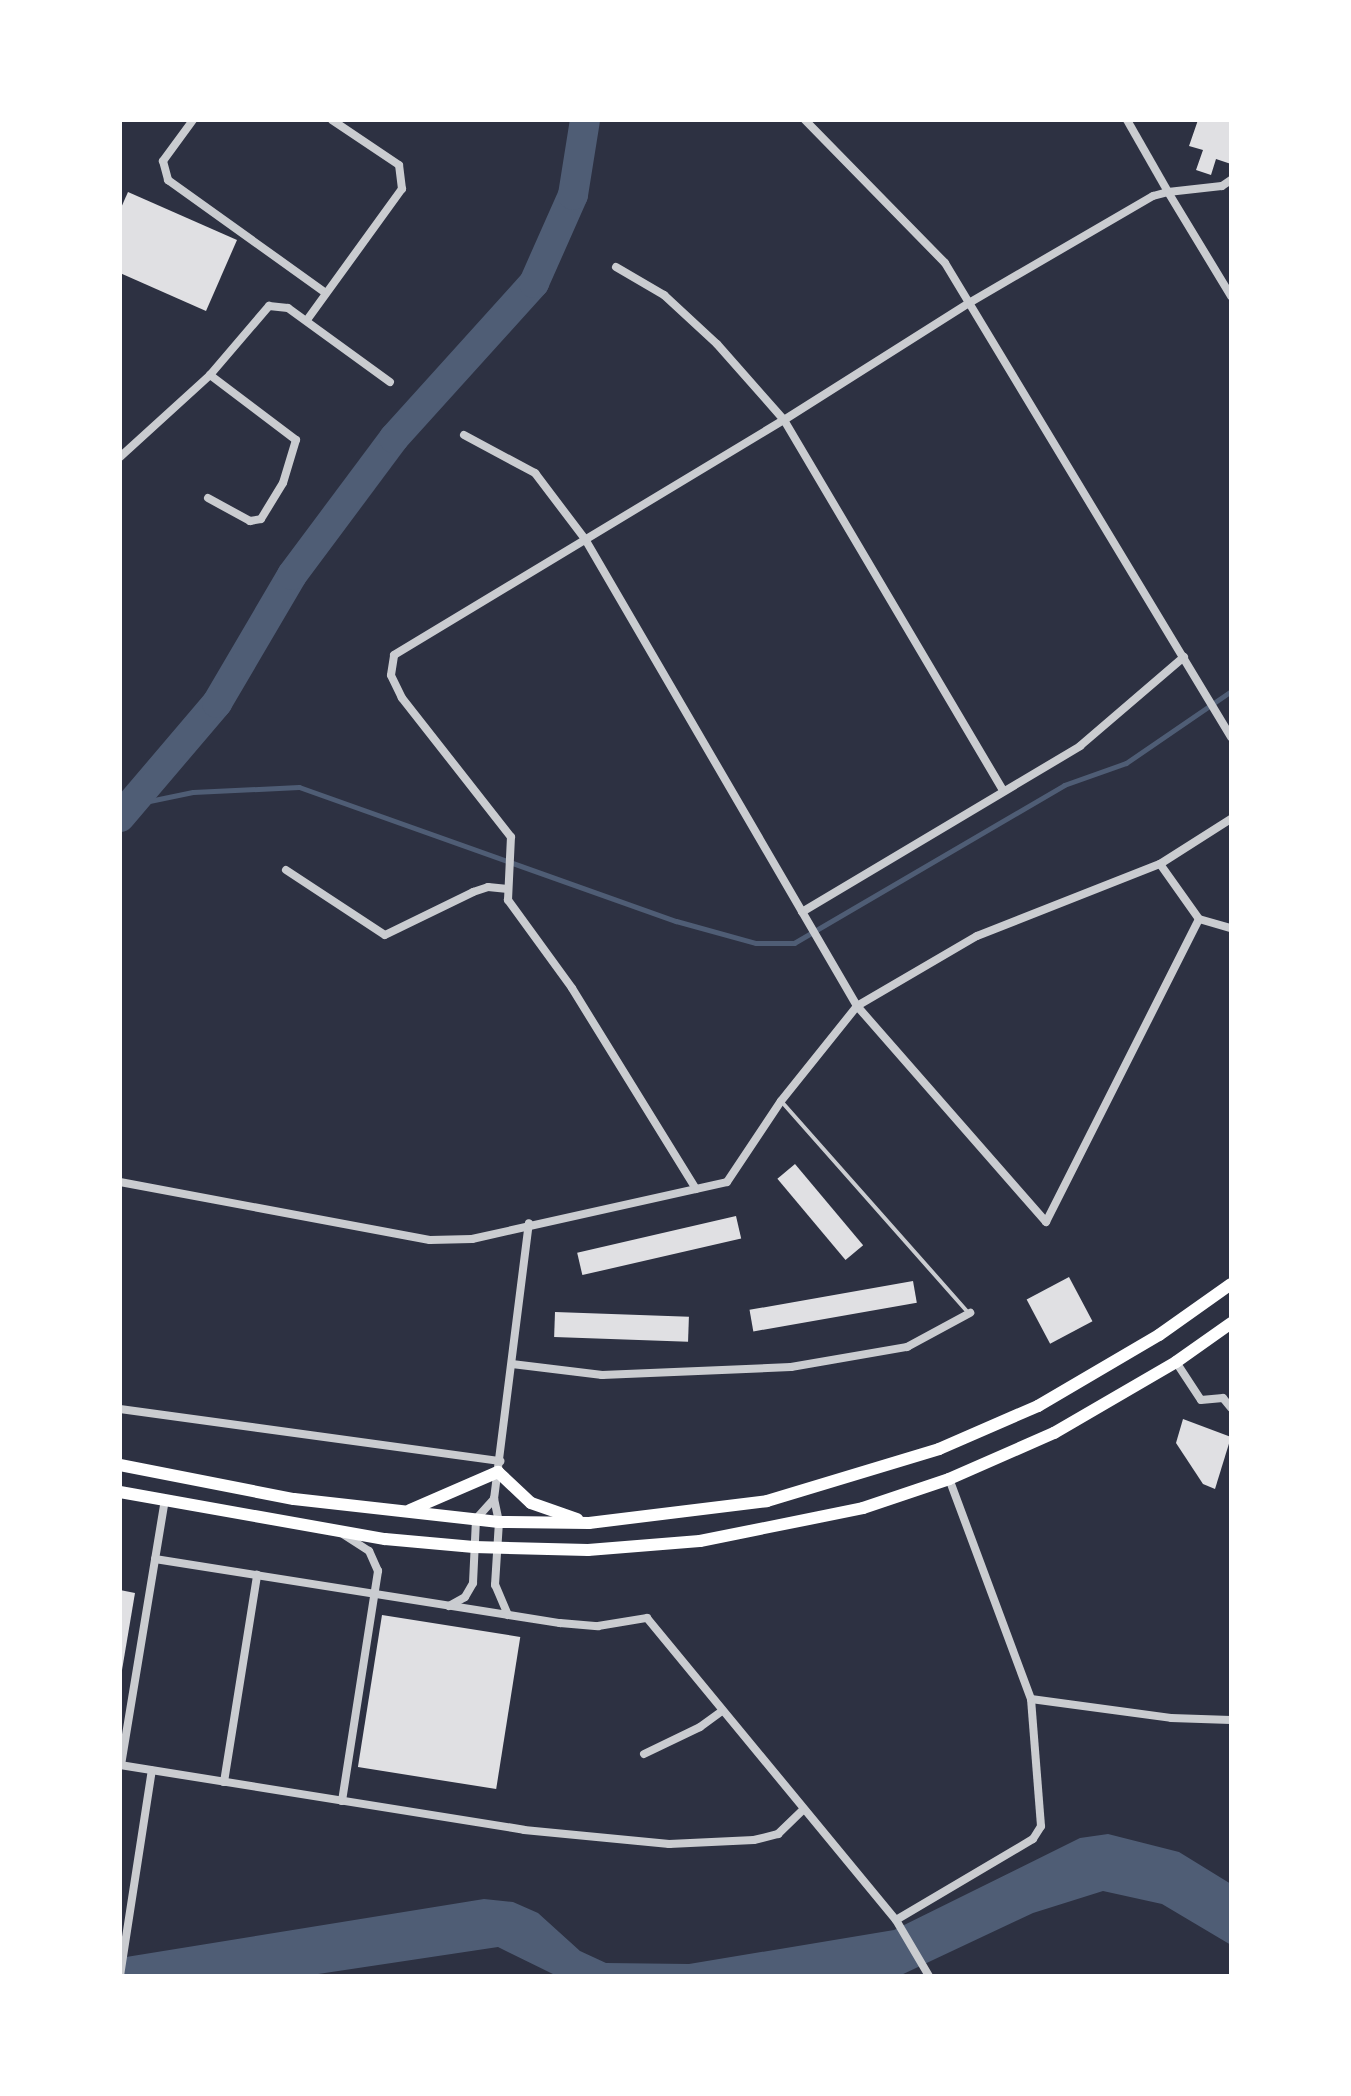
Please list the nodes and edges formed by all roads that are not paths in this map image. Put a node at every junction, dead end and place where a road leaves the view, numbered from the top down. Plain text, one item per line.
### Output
1 (193, 120) edge
2 (332, 120) edge
3 (805, 120) edge
4 (1127, 120) edge
5 (1231, 180) edge
6 (1168, 192) junction
7 (616, 267) dead end
8 (326, 293) junction
9 (1231, 296) edge
10 (969, 303) junction
11 (307, 320) junction
12 (210, 375) junction
13 (390, 382) dead end
14 (784, 420) junction
15 (464, 436) dead end
16 (120, 457) edge
17 (208, 498) dead end
18 (586, 538) junction
19 (1184, 657) junction
20 (1231, 707) edge
21 (1218, 714) junction
22 (1231, 737) edge
23 (1003, 790) junction
24 (1231, 820) edge
25 (1160, 864) junction
26 (286, 870) dead end
27 (507, 885) junction
28 (802, 912) junction
29 (1199, 919) junction
30 (1231, 928) edge
31 (857, 1006) junction
32 (781, 1102) junction
33 (120, 1182) edge
34 (696, 1189) junction
35 (529, 1223) junction
36 (1231, 1284) edge
37 (970, 1314) joint
38 (1231, 1323) edge
39 (1176, 1362) junction
40 (512, 1364) junction
41 (1231, 1408) edge
42 (120, 1409) edge
43 (120, 1465) edge
44 (499, 1467) junction
45 (949, 1479) junction
46 (120, 1492) edge
47 (494, 1499) junction
48 (164, 1500) junction
49 (404, 1512) junction
50 (476, 1520) junction
51 (499, 1522) junction
52 (589, 1523) junction
53 (340, 1532) junction
54 (474, 1547) junction
55 (497, 1549) junction
56 (155, 1559) junction
57 (258, 1575) junction
58 (376, 1594) junction
59 (449, 1606) junction
60 (508, 1615) junction
61 (1031, 1699) junction
62 (722, 1711) junction
63 (1231, 1720) edge
64 (644, 1754) dead end
65 (121, 1765) edge
66 (152, 1770) junction
67 (224, 1782) junction
68 (342, 1801) junction
69 (803, 1810) junction
70 (896, 1920) junction
71 (928, 1975) edge
72 (120, 1976) edge

1 - 8 street
2 - 8 street
3 - 10 street
4 - 6 street
5 - 6 street
6 - 9 street
6 - 10 street
7 - 14 street
8 - 11 street
10 - 14 street
10 - 19 street
11 - 12 street
11 - 13 street
12 - 16 street
12 - 17 street
14 - 18 street
14 - 23 street
15 - 18 street
18 - 27 street
18 - 28 street
19 - 21 street
19 - 23 street
20 - 21 street
21 - 22 street
23 - 28 street
24 - 25 street
25 - 29 street
25 - 31 street
26 - 27 street
27 - 34 street
28 - 31 street
29 - 30 street
29 - 31 street
31 - 32 street
32 - 34 street
32 - 37 lane
33 - 35 street
34 - 35 street
35 - 40 street
36 - 52 highway
37 - 40 street
38 - 39 highway
39 - 41 street
39 - 45 highway
40 - 44 street
42 - 44 street
43 - 49 highway
44 - 47 street
44 - 49 highway
44 - 52 highway
45 - 55 highway
45 - 61 street
46 - 48 highway
47 - 50 street
47 - 51 street
48 - 53 highway
48 - 56 street
49 - 50 highway
50 - 51 highway
50 - 54 street
51 - 52 highway
51 - 55 street
53 - 54 highway
53 - 58 street
54 - 55 highway
54 - 59 street
55 - 60 street
56 - 57 street
56 - 65 street
57 - 58 street
57 - 67 street
58 - 59 street
58 - 68 street
59 - 60 street
60 - 62 street
61 - 63 street
61 - 70 street
62 - 64 street
62 - 69 street
65 - 66 street
66 - 67 street
66 - 72 street
67 - 68 street
68 - 69 street
69 - 70 street
70 - 71 street

